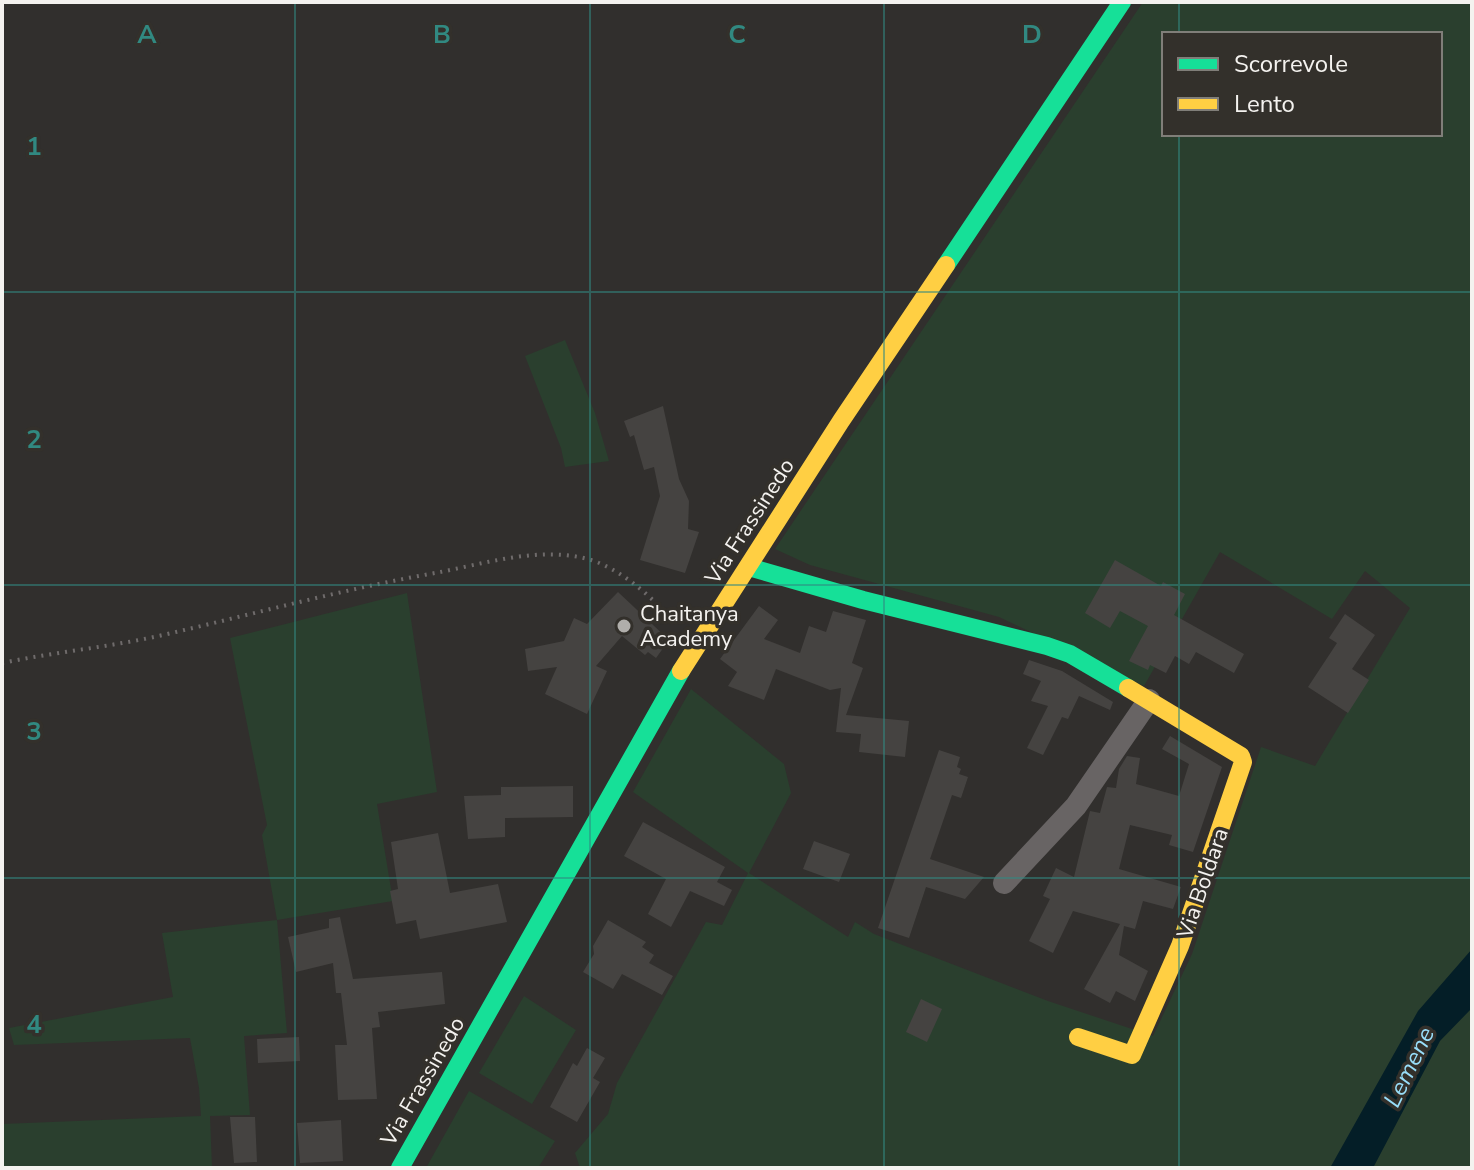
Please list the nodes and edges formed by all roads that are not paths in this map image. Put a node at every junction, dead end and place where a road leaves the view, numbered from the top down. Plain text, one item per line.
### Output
1 (1122, 2) edge
2 (749, 567) junction
3 (1149, 700) junction
4 (1004, 883) dead end
5 (1078, 1037) dead end
6 (400, 1168) edge

1 - 2 street, Via Frassinedo
2 - 3 street, Via Boldara
2 - 6 street, Via Frassinedo
3 - 4 street
3 - 5 street, Via Boldara

